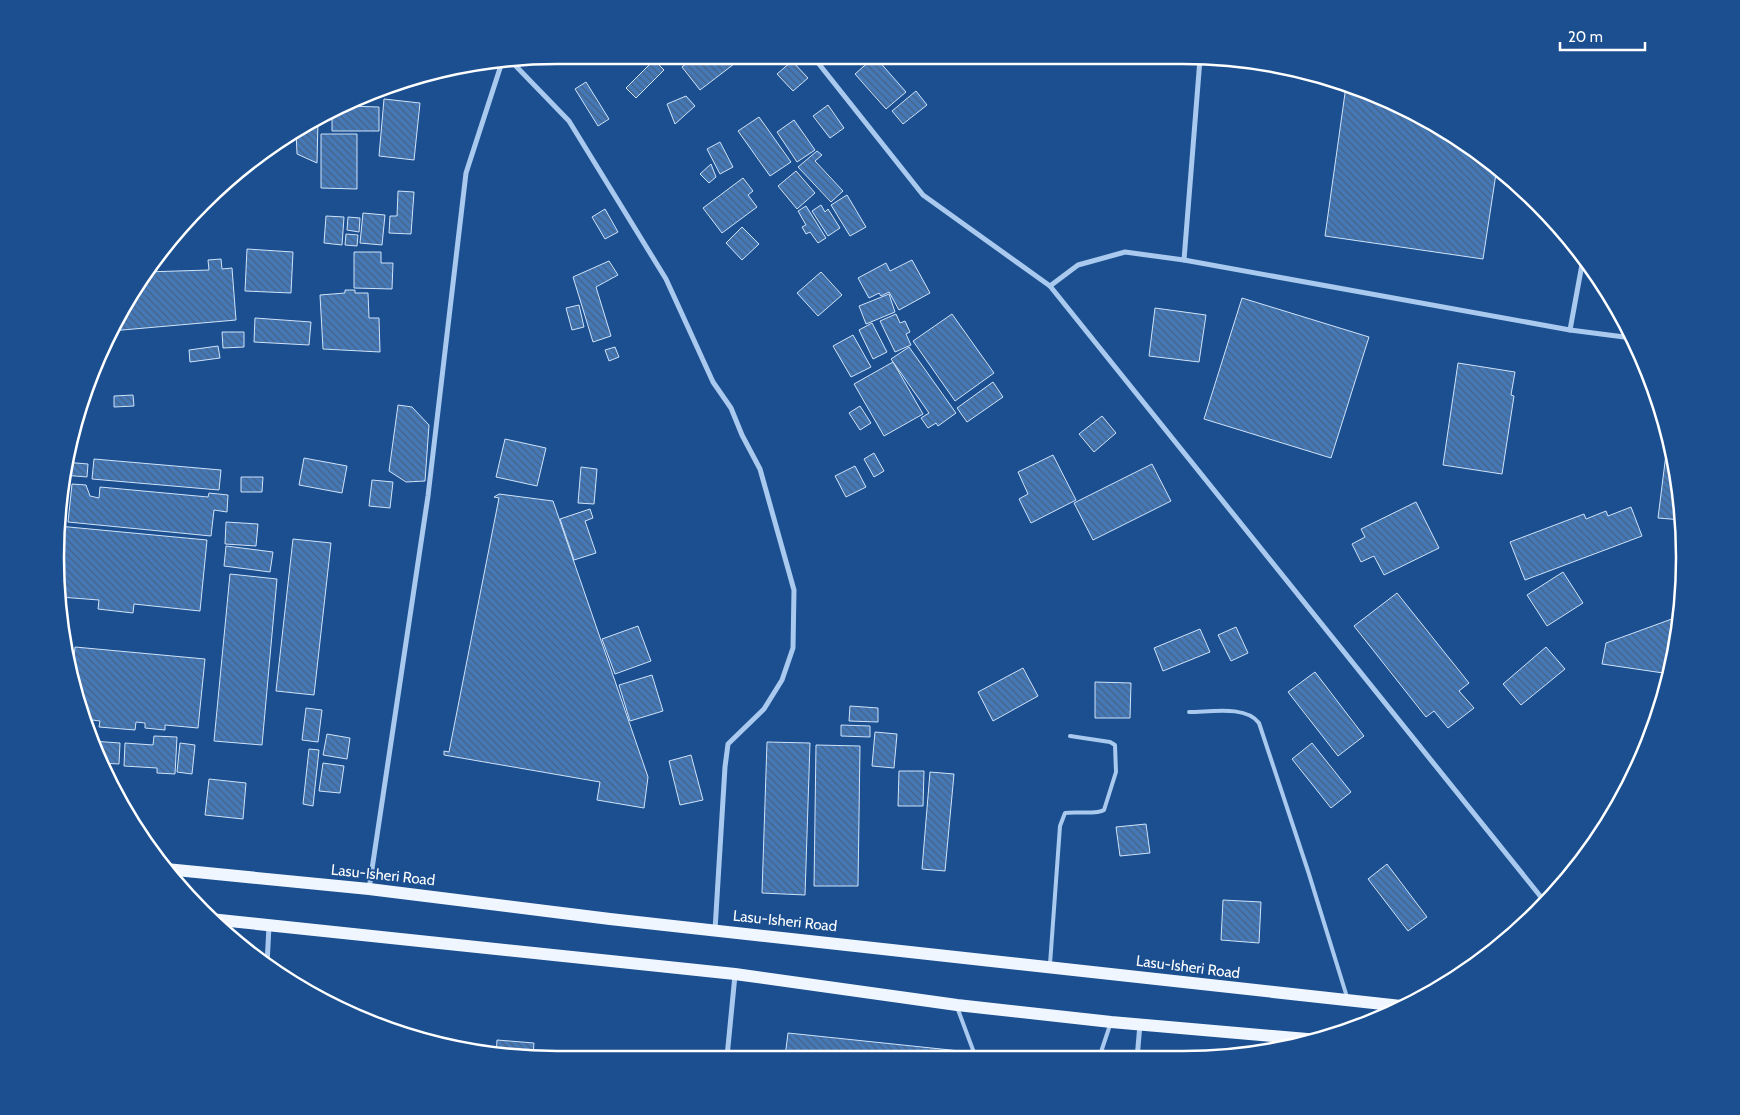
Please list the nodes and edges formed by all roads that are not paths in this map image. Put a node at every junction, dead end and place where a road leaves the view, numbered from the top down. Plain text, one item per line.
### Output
1 (819, 64) edge
2 (1200, 65) edge
3 (516, 66) edge
4 (500, 67) edge
5 (1184, 260) junction
6 (1582, 268) edge
7 (1050, 286) junction
8 (1570, 330) junction
9 (1624, 337) edge
10 (1189, 712) dead end
11 (1070, 736) dead end
12 (176, 870) edge
13 (369, 889) junction
14 (1541, 897) edge
15 (222, 920) edge
16 (269, 925) junction
17 (715, 930) junction
18 (267, 957) edge
19 (1050, 967) junction
20 (735, 974) junction
21 (1348, 1002) junction
22 (957, 1004) junction
23 (1390, 1005) edge
24 (1111, 1022) junction
25 (1140, 1024) junction
26 (1295, 1038) edge
27 (728, 1051) edge
28 (974, 1051) edge
29 (1101, 1051) edge
30 (1138, 1051) edge

1 - 7 street
2 - 5 street
3 - 17 street
4 - 13 street
5 - 7 street
5 - 8 street
6 - 8 street
7 - 14 street
8 - 9 street
10 - 21 lane
11 - 19 lane
12 - 13 main road, Lasu-Isheri Road
13 - 17 main road, Lasu-Isheri Road
15 - 16 main road
16 - 18 street
16 - 20 main road
17 - 19 main road, Lasu-Isheri Road
19 - 21 main road, Lasu-Isheri Road
20 - 22 main road
20 - 27 street
21 - 23 main road, Lasu-Isheri Road
22 - 24 main road
22 - 28 lane
24 - 25 main road
24 - 29 lane
25 - 26 main road
25 - 30 street

